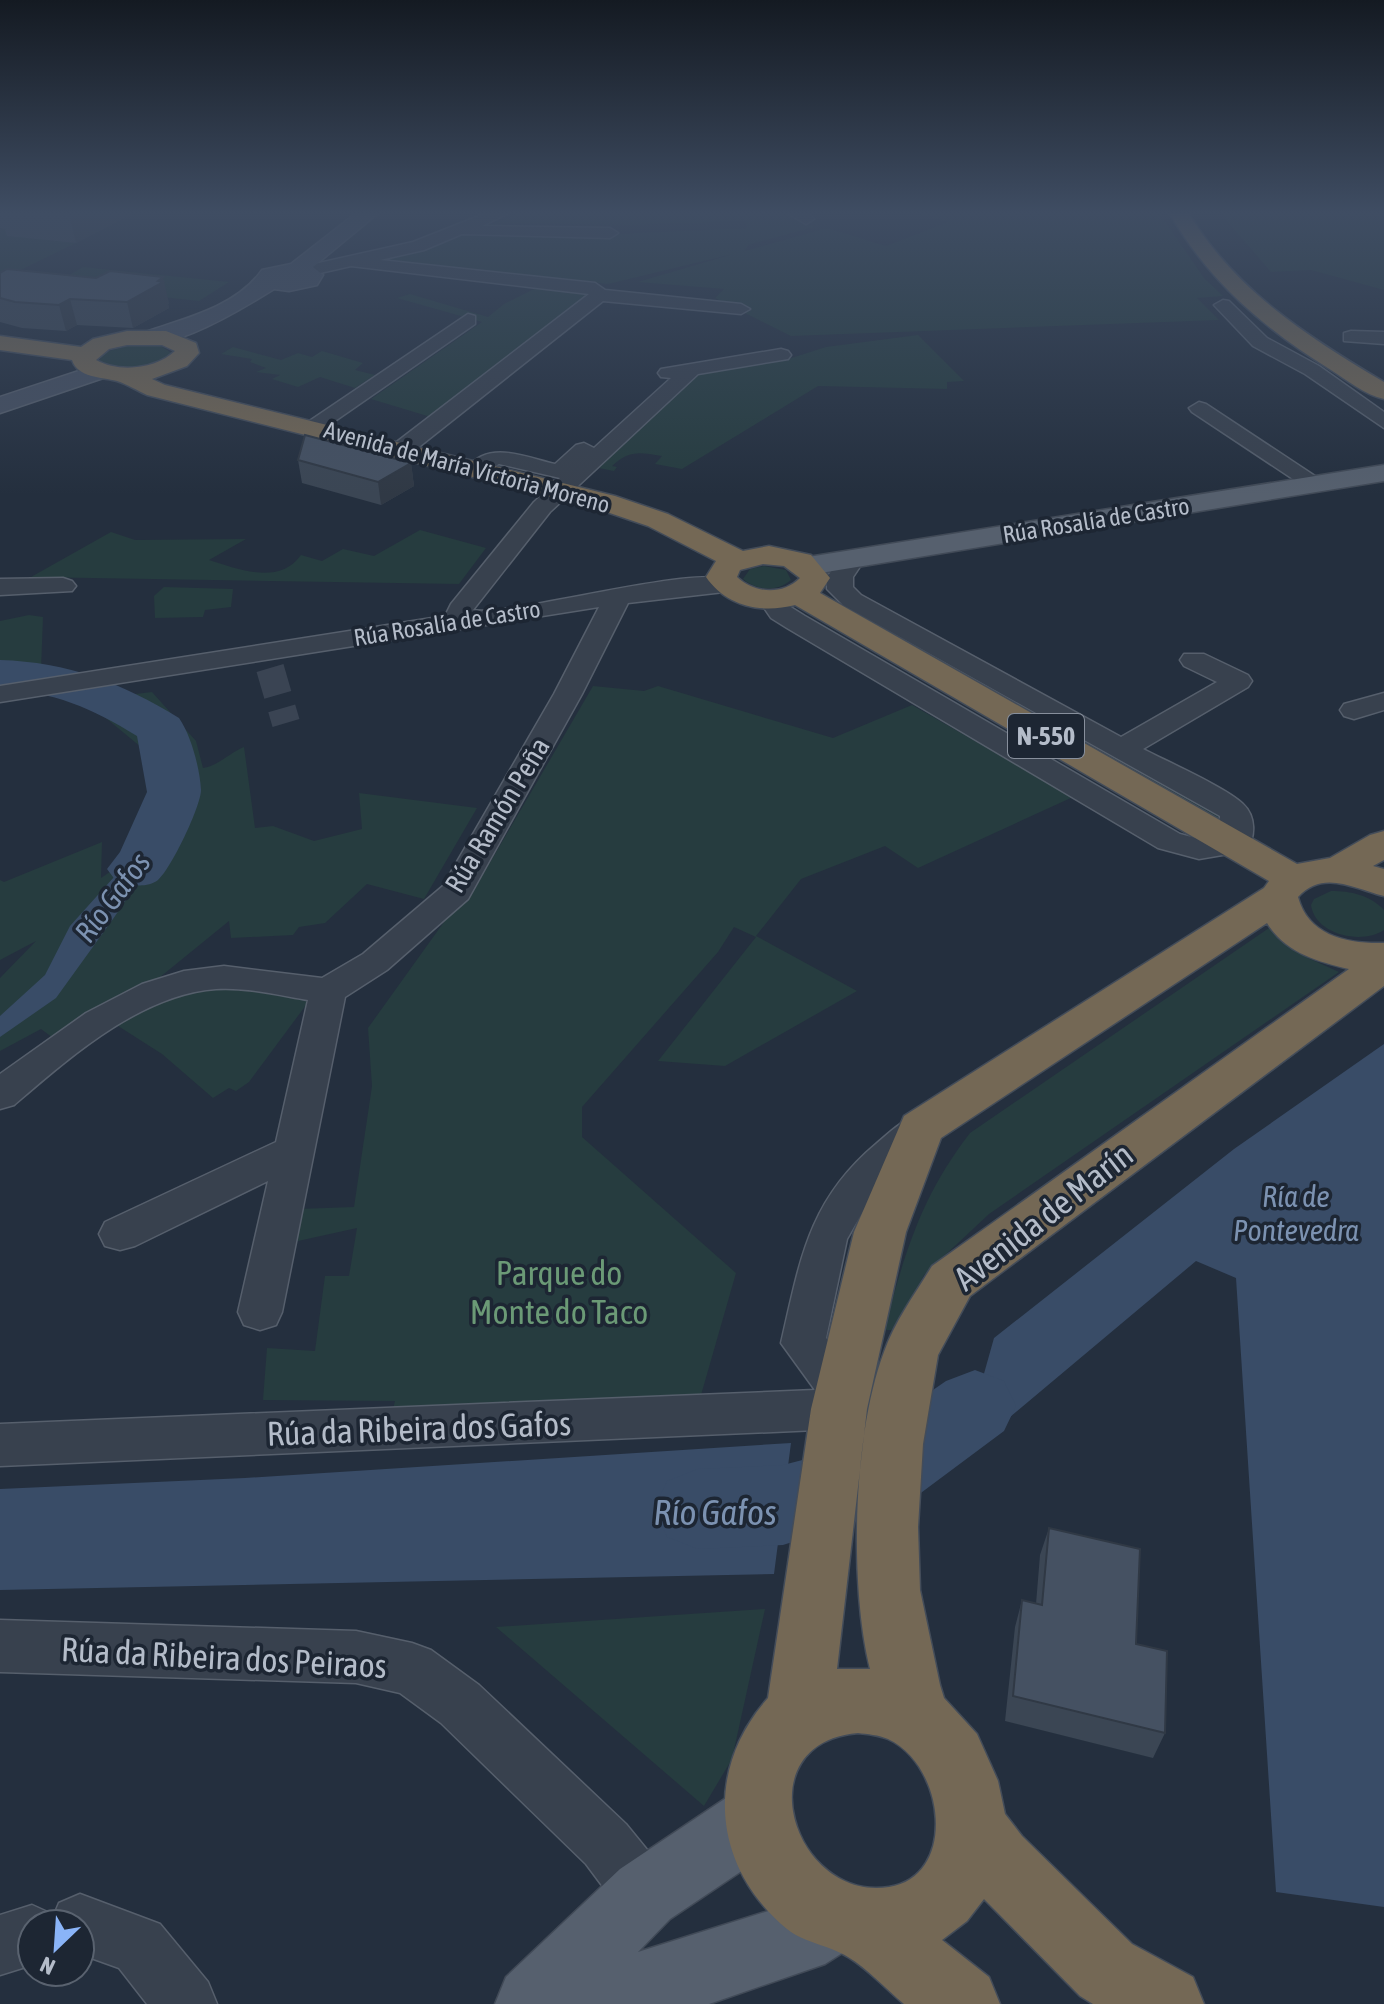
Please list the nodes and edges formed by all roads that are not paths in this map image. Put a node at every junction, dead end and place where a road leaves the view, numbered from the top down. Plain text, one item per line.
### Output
1 (232, 308) edge
2 (254, 308) edge
3 (577, 308) edge
4 (729, 308) edge
5 (1226, 308) edge
6 (1261, 308) edge
7 (1290, 308) edge
8 (741, 309) dead end
9 (468, 320) dead end
10 (153, 337) junction
11 (1351, 337) dead end
12 (1384, 338) edge
13 (115, 341) junction
14 (0, 343) edge
15 (31, 345) junction
16 (188, 348) junction
17 (781, 355) dead end
18 (97, 366) junction
19 (164, 367) junction
20 (690, 372) dead end
21 (1378, 381) edge
22 (189, 396) junction
23 (0, 405) edge
24 (1199, 408) dead end
25 (1384, 422) edge
26 (630, 425) junction
27 (315, 426) junction
28 (600, 437) junction
29 (402, 449) junction
30 (478, 468) junction
31 (1384, 473) edge
32 (1316, 484) junction
33 (559, 490) junction
34 (853, 559) junction
35 (731, 572) junction
36 (63, 586) dead end
37 (792, 586) junction
38 (0, 587) edge
39 (618, 596) junction
40 (457, 622) junction
41 (857, 628) junction
42 (905, 629) junction
43 (1194, 660) dead end
44 (0, 694) edge
45 (1384, 701) edge
46 (1354, 710) dead end
47 (1121, 749) junction
48 (1384, 843) edge
49 (1235, 844) junction
50 (1337, 871) junction
51 (1384, 884) edge
52 (1286, 887) junction
53 (1384, 957) edge
54 (1384, 965) edge
55 (328, 991) junction
56 (0, 1095) edge
57 (295, 1150) junction
58 (120, 1234) dead end
59 (260, 1312) dead end
60 (839, 1411) junction
61 (0, 1445) edge
62 (0, 1646) edge
63 (798, 1718) junction
64 (919, 1720) junction
65 (757, 1819) junction
66 (972, 1827) junction
67 (645, 1894) junction
68 (849, 1921) junction
69 (96, 1930) edge
70 (186, 2004) edge
71 (533, 2004) edge
72 (592, 2004) edge
73 (962, 2004) edge
74 (1166, 2004) edge

1 - 10 street
2 - 16 street
3 - 29 street
4 - 8 street
5 - 25 street
6 - 21 highway
7 - 21 highway
9 - 27 street
10 - 13 highway, Avenida de María Victoria Moreno
10 - 16 highway
11 - 12 street
13 - 15 highway, Avenida de María Victoria Moreno
13 - 18 highway
14 - 15 highway, Avenida de María Victoria Moreno
15 - 18 highway, Avenida de María Victoria Moreno
16 - 19 highway
17 - 28 street
18 - 19 highway
18 - 22 highway, Avenida de María Victoria Moreno
18 - 23 street
19 - 22 highway
20 - 26 street
22 - 27 highway, Avenida de María Victoria Moreno
24 - 32 street
26 - 28 street
26 - 33 street
27 - 29 highway, Avenida de María Victoria Moreno
28 - 30 street
29 - 30 highway, Avenida de María Victoria Moreno
30 - 33 highway, Avenida de María Victoria Moreno
31 - 32 main road, Rúa Rosalía de Castro
32 - 34 main road, Rúa Rosalía de Castro
33 - 35 highway, Avenida de María Victoria Moreno
33 - 40 street
34 - 37 main road, Rúa Rosalía de Castro
34 - 42 street
35 - 37 highway, Rúa Rosalía de Castro
35 - 37 highway, Rúa Rosalía de Castro
35 - 39 street, Rúa Rosalía de Castro
36 - 38 street
37 - 41 highway, N-550
37 - 49 street, N-550
39 - 40 street, Rúa Rosalía de Castro
39 - 55 street, Rúa Ramón Peña
40 - 44 street, Rúa Rosalía de Castro
41 - 42 street
41 - 49 highway, N-550
42 - 47 street
43 - 47 street
45 - 46 street
47 - 49 street
48 - 50 highway
49 - 52 highway, N-550
50 - 51 highway
50 - 52 highway
52 - 53 highway
52 - 60 highway
54 - 64 highway, Avenida de Marín
55 - 56 street
55 - 57 street
57 - 58 street
57 - 59 street
60 - 61 street, Rúa da Ribeira dos Gafos
60 - 63 highway
62 - 67 street, Rúa da Ribeira dos Peiraos
63 - 64 highway
63 - 65 highway
64 - 66 highway
65 - 67 main road
65 - 68 highway
66 - 68 highway
66 - 74 highway
67 - 71 main road
68 - 72 main road
68 - 73 highway
69 - 70 street

